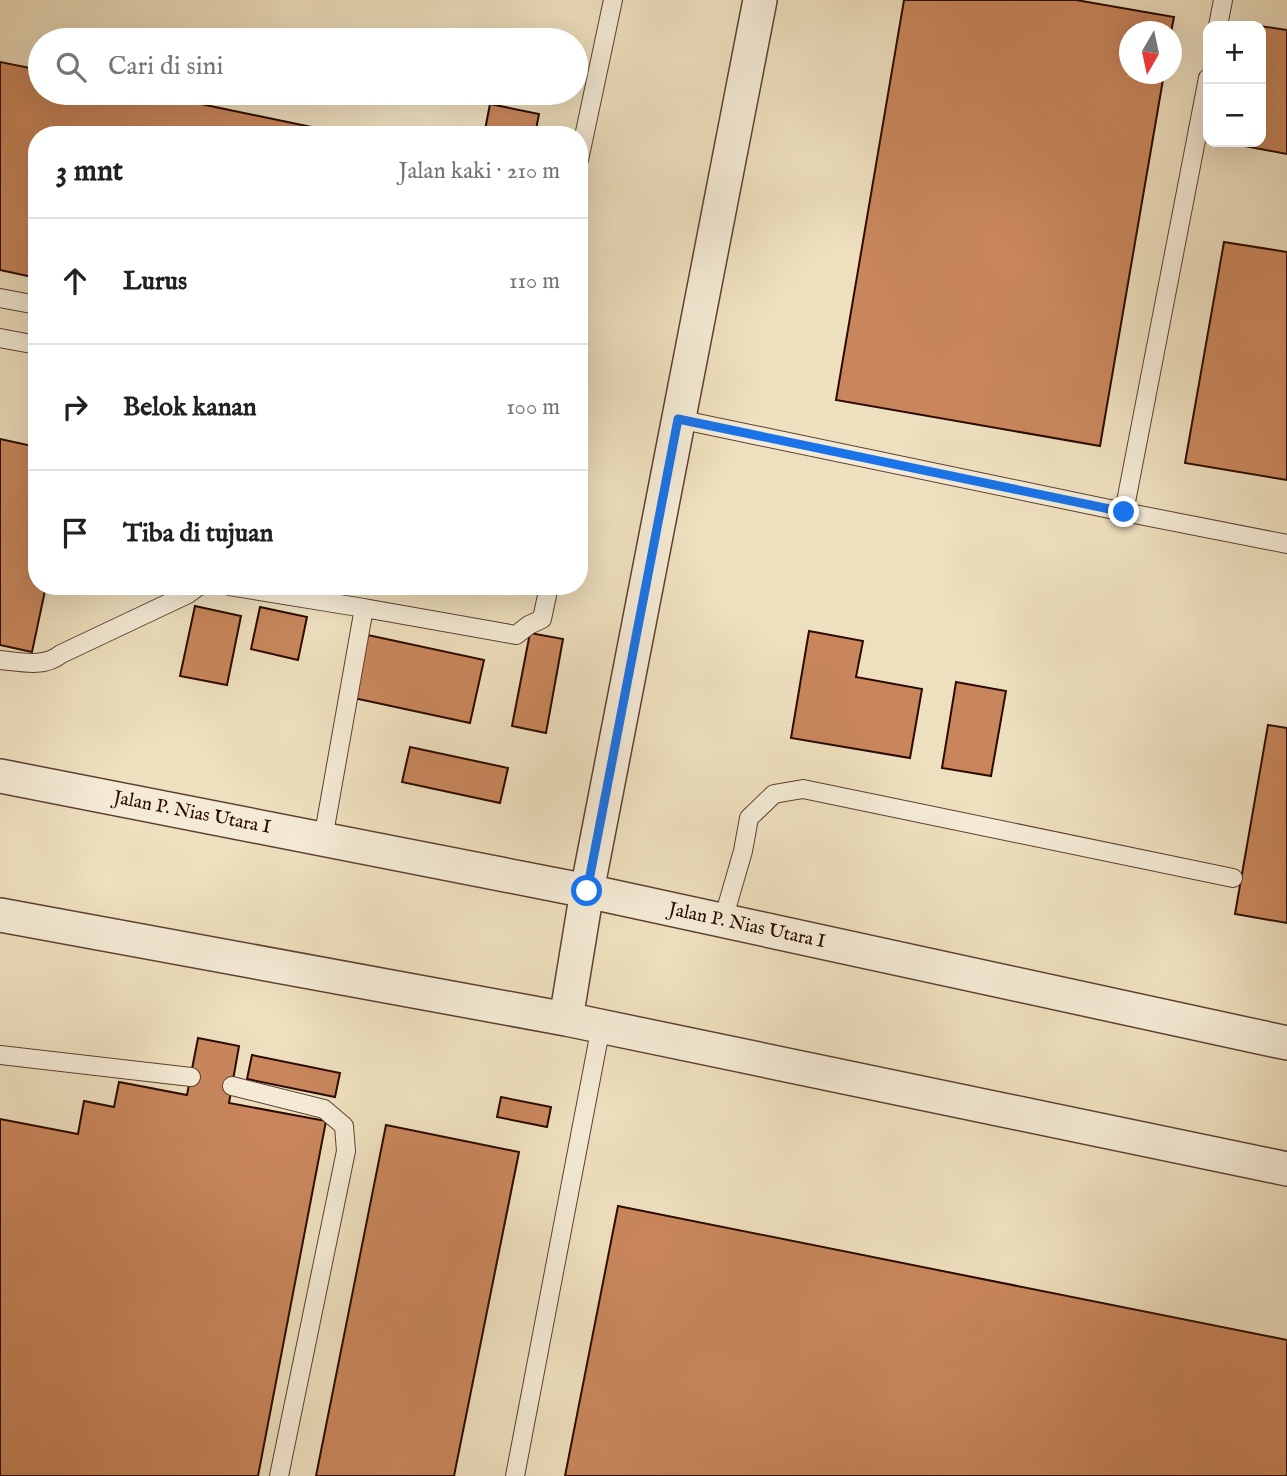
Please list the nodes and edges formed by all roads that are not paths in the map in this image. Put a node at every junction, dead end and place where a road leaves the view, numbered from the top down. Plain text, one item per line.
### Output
1 (612, 0) edge
2 (760, 0) edge
3 (1223, 0) edge
4 (1219, 21) edge
5 (1207, 84) edge
6 (586, 126) edge
7 (0, 298) edge
8 (28, 303) edge
9 (0, 338) edge
10 (28, 343) edge
11 (678, 419) junction
12 (1124, 512) junction
13 (1287, 544) edge
14 (186, 595) edge
15 (284, 595) edge
16 (548, 595) edge
17 (364, 608) junction
18 (0, 660) edge
19 (0, 776) edge
20 (323, 839) junction
21 (1233, 878) dead end
22 (587, 891) junction
23 (0, 915) edge
24 (723, 920) junction
25 (566, 1019) junction
26 (601, 1026) junction
27 (1287, 1043) edge
28 (0, 1055) edge
29 (191, 1077) dead end
30 (232, 1086) dead end
31 (1287, 1169) edge
32 (279, 1476) edge
33 (514, 1476) edge

1 - 6 lane
2 - 11 street
3 - 4 lane
5 - 12 lane
7 - 8 lane
9 - 10 lane
11 - 12 lane
11 - 22 street
12 - 13 lane
14 - 18 lane
15 - 17 lane
16 - 17 lane
17 - 20 lane
19 - 20 street, Jalan P. Nias Utara I
20 - 22 street, Jalan P. Nias Utara I
21 - 24 lane
22 - 24 street, Jalan P. Nias Utara I
22 - 25 street
23 - 25 street
24 - 27 street, Jalan P. Nias Utara I
25 - 26 street
26 - 31 street
26 - 33 lane
28 - 29 lane
30 - 32 lane

